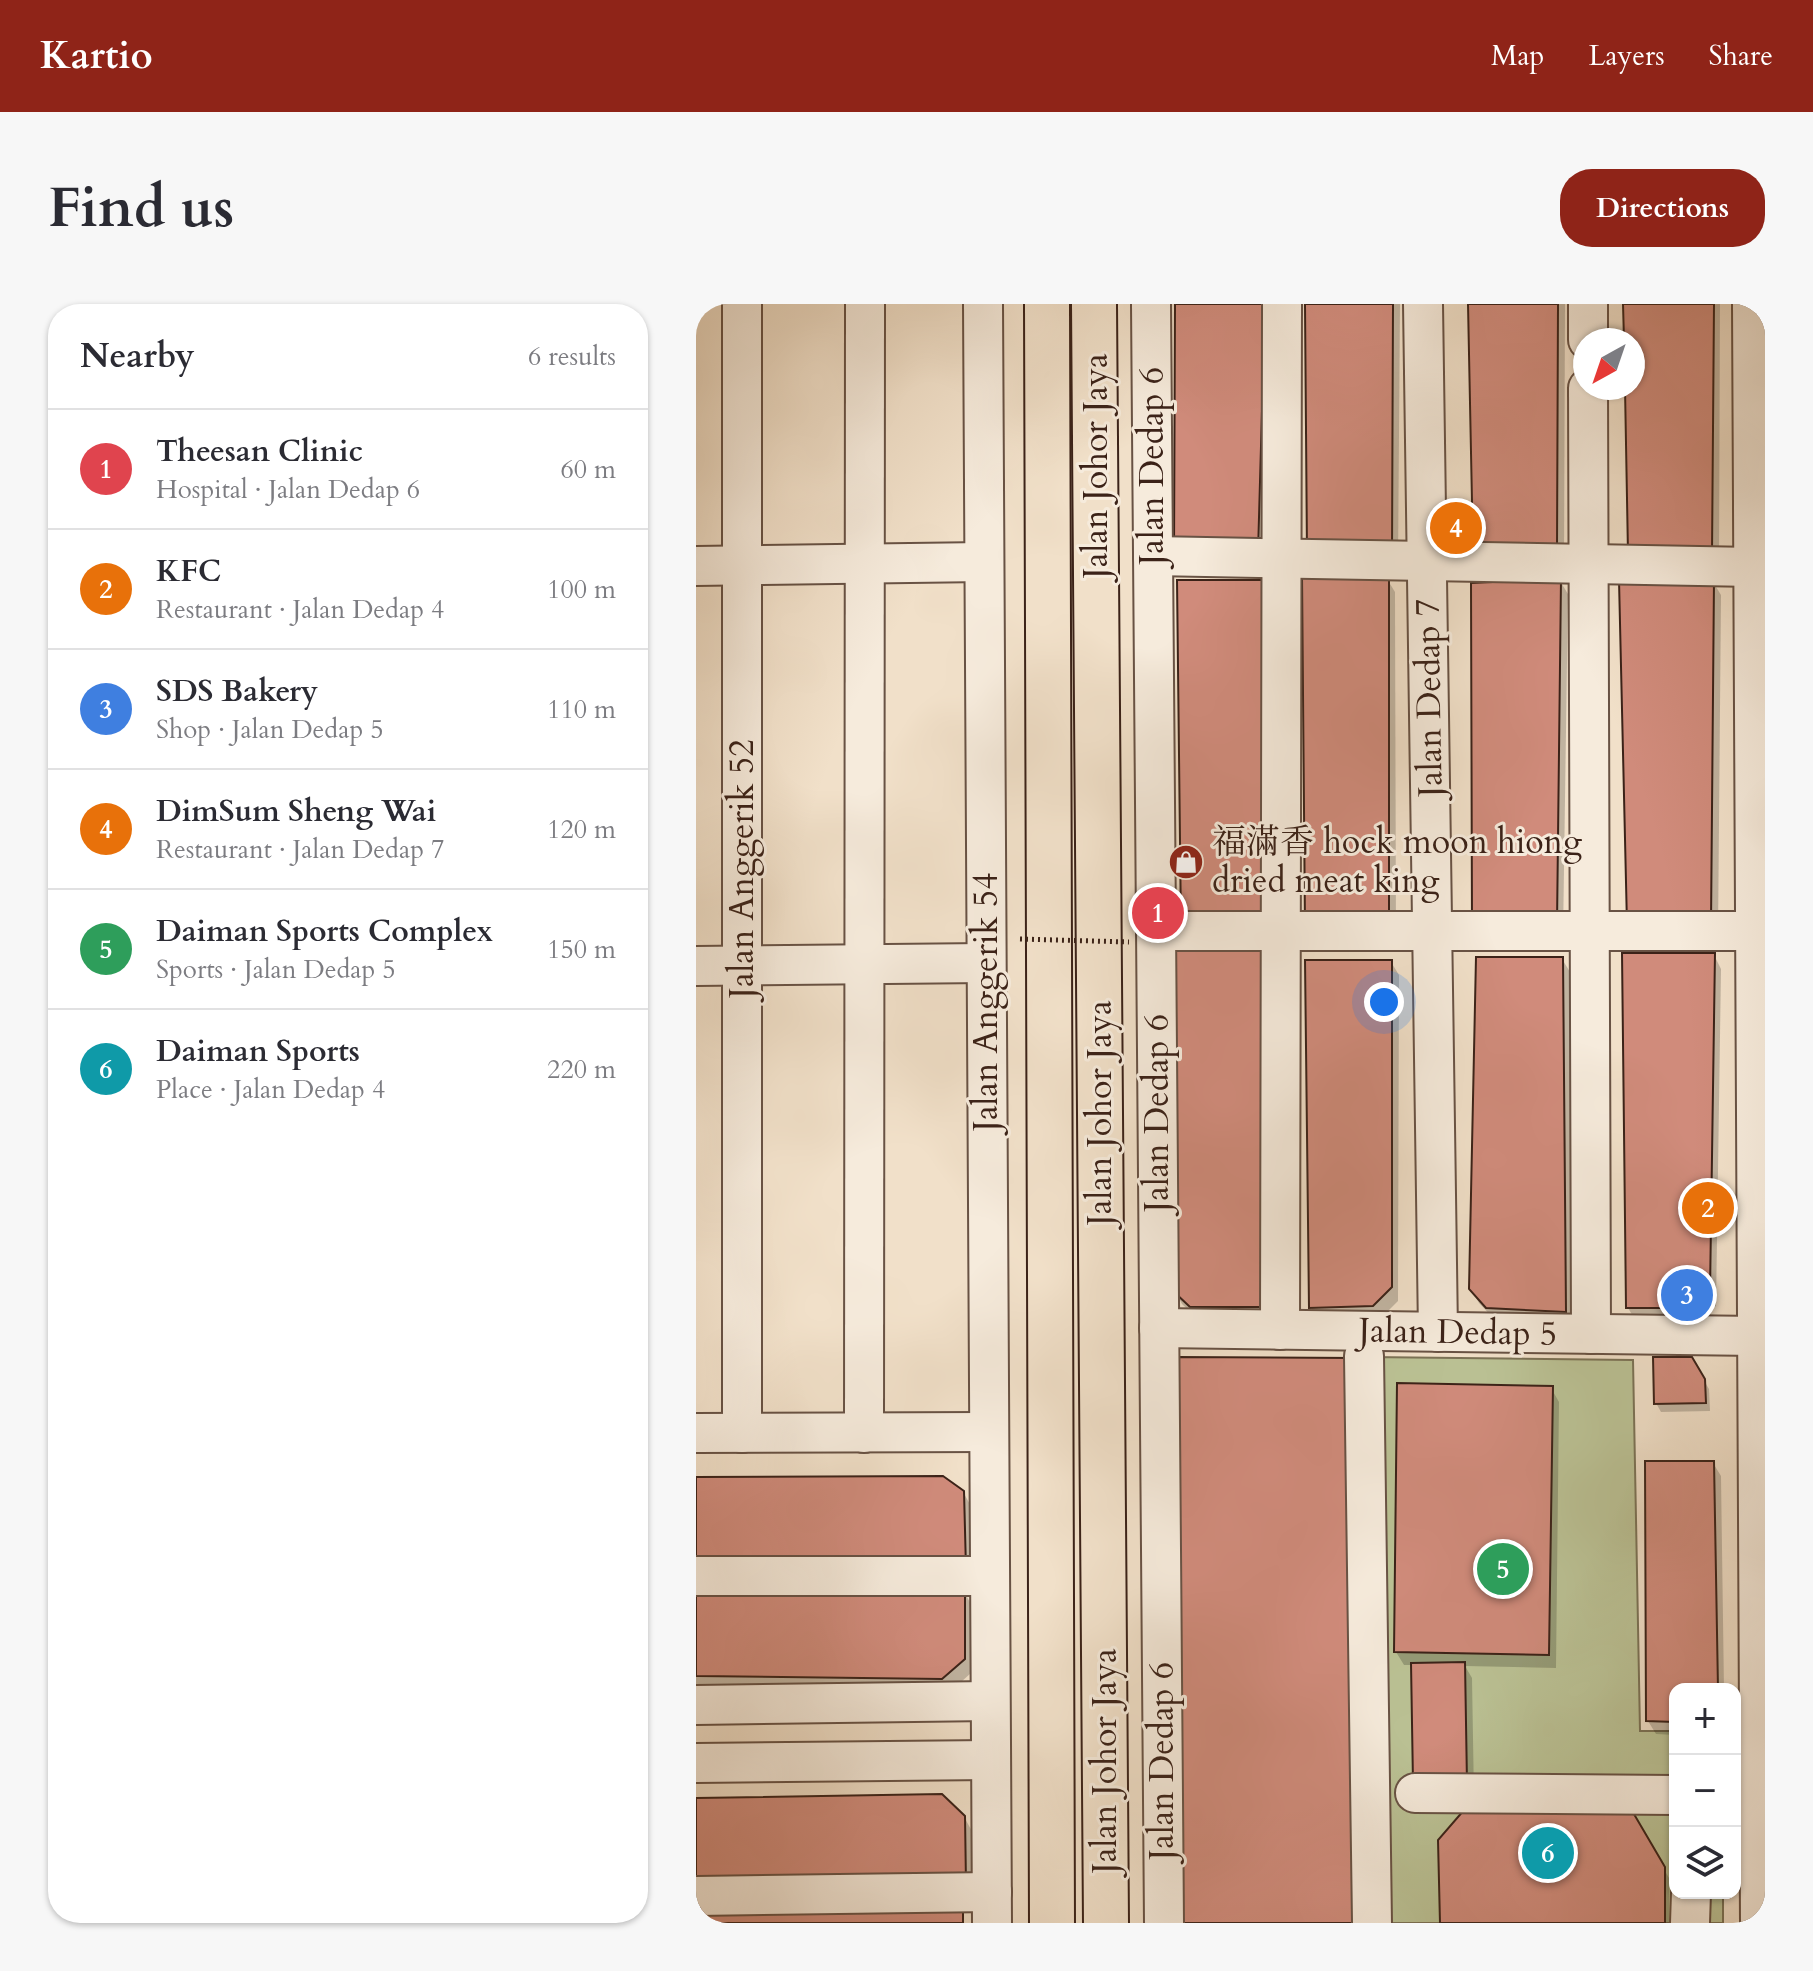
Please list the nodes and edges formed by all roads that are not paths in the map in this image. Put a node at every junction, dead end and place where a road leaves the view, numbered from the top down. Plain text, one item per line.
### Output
1 (742, 304) edge
2 (865, 304) edge
3 (983, 304) edge
4 (1047, 304) edge
5 (1094, 304) edge
6 (1151, 304) edge
7 (1282, 304) edge
8 (1423, 304) edge
9 (1588, 304) edge
10 (1756, 325) edge
11 (1588, 328) edge
12 (1588, 400) edge
13 (1153, 556) junction
14 (1281, 559) junction
15 (1427, 561) junction
16 (984, 562) junction
17 (865, 564) junction
18 (1589, 564) junction
19 (742, 565) junction
20 (696, 566) edge
21 (1753, 567) junction
22 (1760, 734) edge
23 (1281, 931) junction
24 (1432, 931) junction
25 (1589, 931) junction
26 (1755, 931) junction
27 (1142, 936) junction
28 (986, 963) junction
29 (864, 964) junction
30 (742, 965) junction
31 (696, 966) edge
32 (1761, 1112) edge
33 (1159, 1328) junction
34 (1280, 1330) junction
35 (1438, 1332) junction
36 (1591, 1334) junction
37 (1757, 1336) junction
38 (1364, 1356) dead end
39 (988, 1432) junction
40 (696, 1433) edge
41 (742, 1433) junction
42 (864, 1433) junction
43 (1761, 1484) edge
44 (696, 1576) edge
45 (989, 1576) junction
46 (990, 1701) junction
47 (696, 1705) edge
48 (990, 1760) junction
49 (696, 1763) edge
50 (1415, 1793) dead end
51 (1669, 1795) edge
52 (1747, 1796) edge
53 (696, 1896) edge
54 (1691, 1899) edge
55 (1762, 1907) edge
56 (992, 1908) edge
57 (1052, 1923) edge
58 (1106, 1923) edge
59 (1164, 1923) edge
60 (1372, 1923) edge
61 (1690, 1923) edge

1 - 19 street, Jalan Anggerik 52
2 - 17 street
3 - 16 street, Jalan Anggerik 54
4 - 57 main road, Jalan Johor Jaya
5 - 58 main road, Jalan Johor Jaya
6 - 13 street, Jalan Dedap 6
7 - 14 street
8 - 15 street, Jalan Dedap 7
9 - 11 street
10 - 21 street
12 - 18 street
13 - 14 street
13 - 27 street, Jalan Dedap 6
14 - 15 street
14 - 23 street
15 - 18 street
15 - 24 street, Jalan Dedap 7
16 - 17 street
16 - 28 street, Jalan Anggerik 54
17 - 19 street
17 - 29 street
18 - 21 street
18 - 25 street
19 - 20 street
19 - 30 street, Jalan Anggerik 52
21 - 22 street
22 - 26 street
23 - 24 street
23 - 27 street
23 - 34 street
24 - 25 street
24 - 35 street, Jalan Dedap 7
25 - 26 street
25 - 36 street
26 - 32 street
27 - 33 street, Jalan Dedap 6
28 - 29 street
28 - 39 street, Jalan Anggerik 54
29 - 30 street
29 - 42 street
30 - 31 street
30 - 41 street, Jalan Anggerik 52
32 - 37 street
33 - 34 street, Jalan Dedap 5
33 - 59 street, Jalan Dedap 6
34 - 35 street, Jalan Dedap 5
35 - 36 street, Jalan Dedap 5
36 - 37 street, Jalan Dedap 5
37 - 43 street
38 - 60 street
39 - 42 street
39 - 45 street, Jalan Anggerik 54
40 - 41 street
41 - 42 street
43 - 52 street
44 - 45 street
45 - 46 street, Jalan Anggerik 54
46 - 47 street
46 - 48 street, Jalan Anggerik 54
48 - 49 street
48 - 56 street, Jalan Anggerik 54
50 - 51 street
52 - 55 street
53 - 56 street
54 - 61 street

